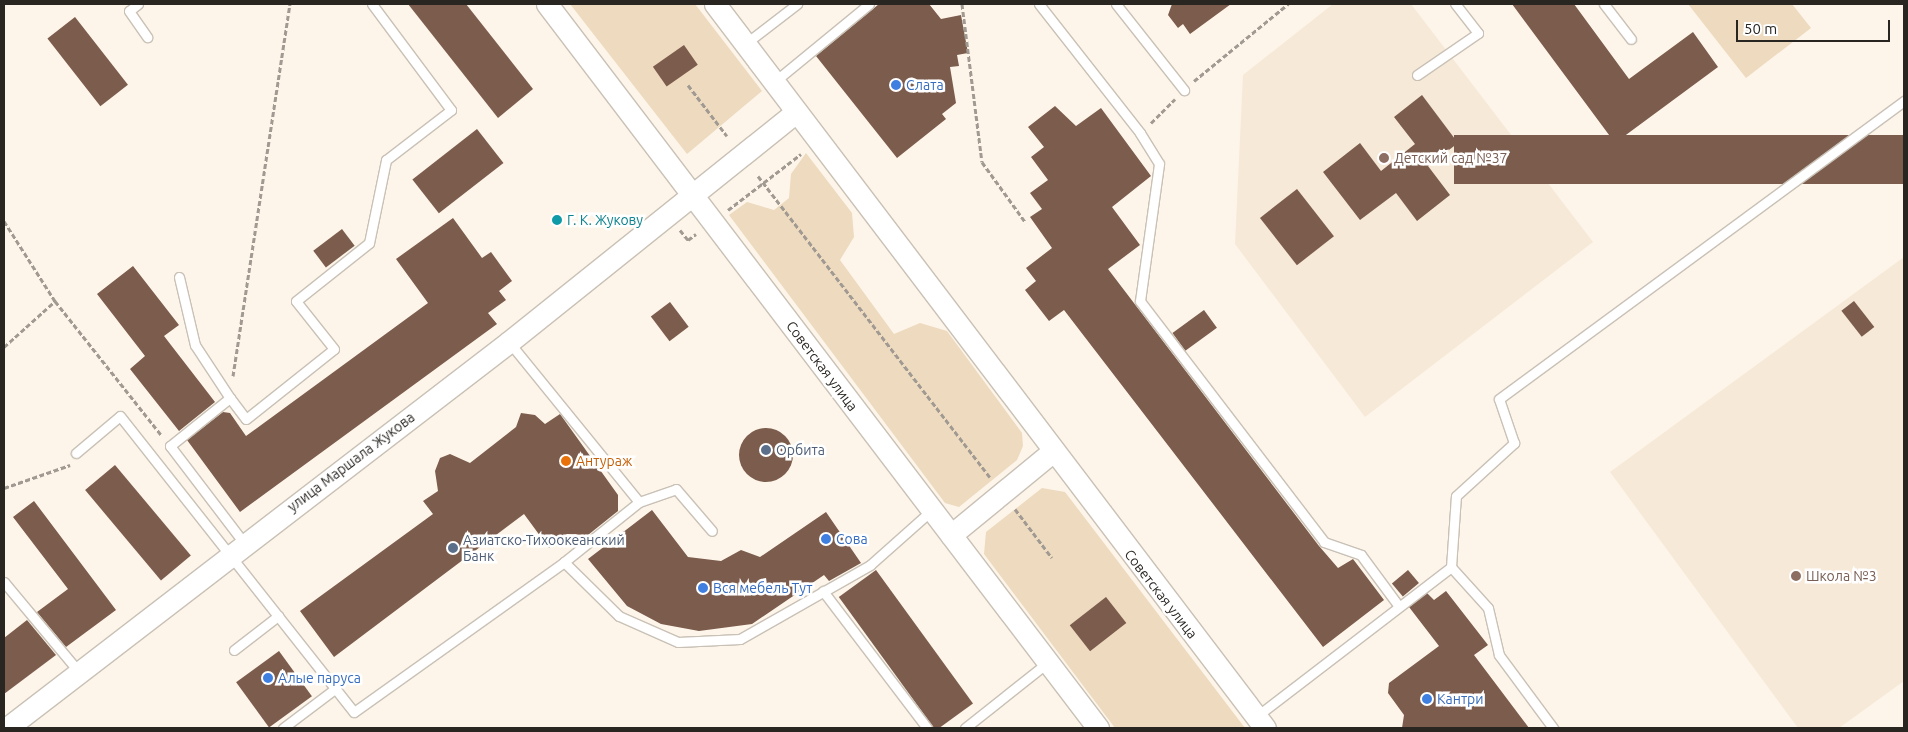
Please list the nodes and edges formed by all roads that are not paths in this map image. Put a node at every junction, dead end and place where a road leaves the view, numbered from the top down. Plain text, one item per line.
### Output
1 (138, 4) edge
2 (372, 4) edge
3 (547, 4) edge
4 (715, 4) edge
5 (797, 4) edge
6 (869, 4) edge
7 (1039, 4) edge
8 (1116, 4) edge
9 (1455, 4) edge
10 (1604, 4) edge
11 (148, 37) dead end
12 (1631, 40) dead end
13 (745, 44) junction
14 (1417, 76) dead end
15 (774, 82) junction
16 (1184, 90) road end
17 (1904, 102) edge
18 (796, 112) junction
19 (694, 196) junction
20 (179, 277) dead end
21 (509, 342) junction
22 (230, 398) junction
23 (1052, 452) junction
24 (76, 453) road end
25 (639, 502) junction
26 (932, 510) junction
27 (712, 531) dead end
28 (950, 535) junction
29 (237, 549) junction
30 (564, 562) junction
31 (1451, 567) junction
32 (4, 582) edge
33 (823, 591) junction
34 (1398, 604) junction
35 (278, 616) junction
36 (234, 650) dead end
37 (1048, 662) junction
38 (79, 673) junction
39 (336, 688) junction
40 (1260, 723) edge
41 (7, 728) edge
42 (284, 728) edge
43 (926, 728) edge
44 (965, 728) edge
45 (1098, 728) edge
46 (1553, 728) edge

1 - 11 lane
2 - 22 lane
3 - 19 street, Советская улица
4 - 13 street, Советская улица
5 - 13 lane
6 - 15 lane
7 - 34 lane
8 - 16 lane
9 - 14 lane
10 - 12 lane
13 - 15 street, Советская улица
15 - 18 street, Советская улица
17 - 31 lane
18 - 19 street, улица Маршала Жукова
18 - 23 street, Советская улица
19 - 21 street, улица Маршала Жукова
19 - 26 street, Советская улица
20 - 22 lane
21 - 25 lane
21 - 29 street, улица Маршала Жукова
22 - 29 lane
23 - 28 street
23 - 40 street, Советская улица
24 - 29 lane
25 - 27 lane
25 - 30 lane
26 - 28 street, Советская улица
26 - 33 lane
28 - 37 street, Советская улица
29 - 35 lane
29 - 38 street, улица Маршала Жукова
30 - 33 lane
30 - 39 lane
31 - 34 lane
31 - 46 lane
32 - 38 lane
33 - 43 lane
34 - 40 lane
35 - 36 lane
35 - 39 lane
37 - 44 lane
37 - 45 street, Советская улица
38 - 41 street, улица Маршала Жукова
39 - 42 lane

